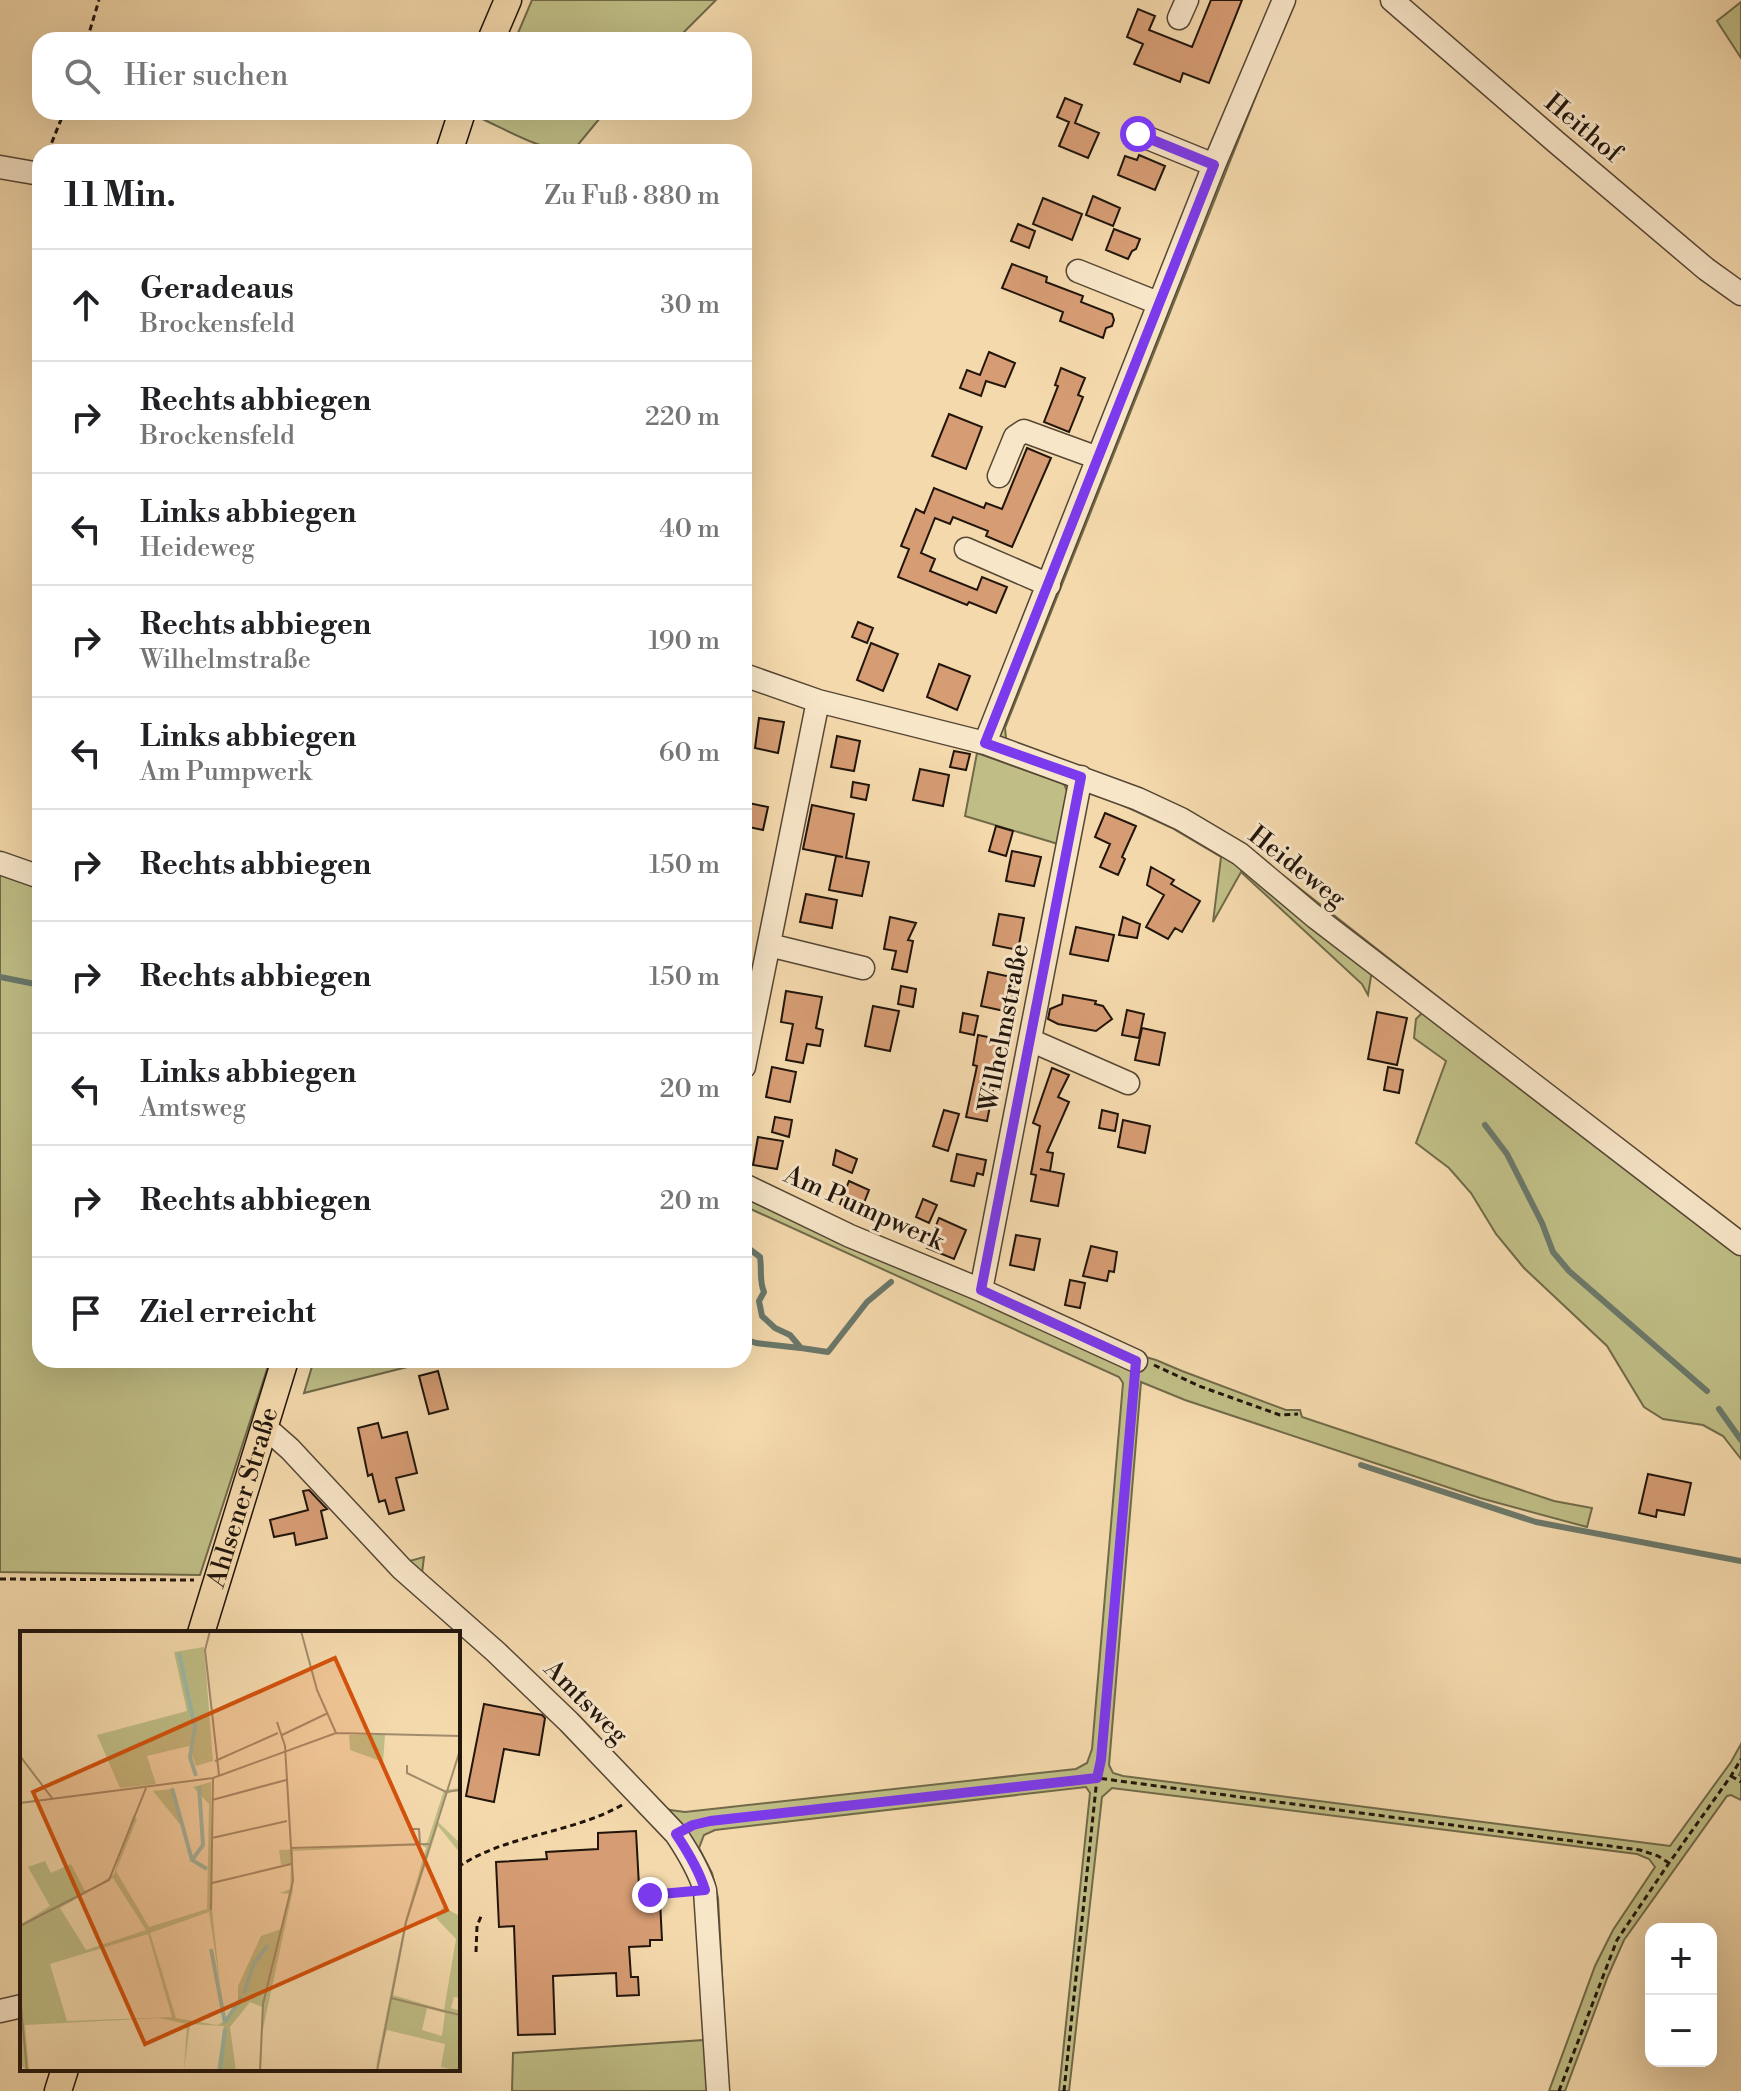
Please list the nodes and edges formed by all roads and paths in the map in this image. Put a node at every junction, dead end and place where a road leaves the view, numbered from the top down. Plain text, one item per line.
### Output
1 (99, 0) edge
2 (508, 0) edge
3 (1284, 0) edge
4 (1392, 0) edge
5 (89, 32) edge
6 (494, 32) edge
7 (61, 120) edge
8 (459, 120) edge
9 (1138, 134) dead end
10 (51, 144) edge
11 (452, 144) edge
12 (1214, 165) junction
13 (0, 167) edge
14 (32, 173) edge
15 (1078, 271) dead end
16 (1741, 294) edge
17 (1158, 303) junction
18 (1098, 458) junction
19 (999, 476) dead end
20 (966, 549) dead end
21 (1049, 585) junction
22 (752, 678) edge
23 (818, 701) junction
24 (985, 743) junction
25 (1081, 777) junction
26 (0, 863) edge
27 (32, 874) edge
28 (769, 945) junction
29 (863, 968) dead end
30 (752, 1028) edge
31 (1030, 1040) junction
32 (1128, 1083) dead end
33 (752, 1189) edge
34 (1741, 1244) edge
35 (981, 1290) junction
36 (1136, 1361) junction
37 (283, 1368) edge
38 (1298, 1414) dead end
39 (265, 1427) junction
40 (0, 1579) edge
41 (218, 1579) junction
42 (202, 1631) edge
43 (1741, 1759) edge
44 (1731, 1776) junction
45 (1097, 1778) junction
46 (1741, 1782) edge
47 (636, 1794) junction
48 (676, 1834) junction
49 (1669, 1863) junction
50 (460, 1866) edge
51 (705, 1890) junction
52 (650, 1901) dead end
53 (482, 1914) dead end
54 (476, 1952) dead end
55 (20, 2006) edge
56 (0, 2011) edge
57 (64, 2071) edge
58 (58, 2091) edge
59 (718, 2091) edge
60 (1064, 2091) edge
61 (1559, 2091) edge

1 - 5 path
2 - 6 main road
3 - 12 street
4 - 16 street, Heithof
7 - 10 path
8 - 11 main road
9 - 12 street
12 - 17 street
13 - 14 street
15 - 17 street
17 - 18 street
18 - 19 street
18 - 21 street
20 - 21 street
21 - 24 street
22 - 23 street, Heideweg
23 - 24 street, Heideweg
23 - 28 street
24 - 25 street, Heideweg
25 - 31 street, Wilhelmstraße
25 - 34 street, Heideweg
26 - 27 street
28 - 29 street
28 - 30 street
31 - 32 street
31 - 35 street, Wilhelmstraße
33 - 35 street, Am Pumpwerk
35 - 36 street, Am Pumpwerk
36 - 38 path
36 - 45 path
37 - 39 main road, Ahlsener Straße
39 - 41 main road, Ahlsener Straße
39 - 47 street, Amtsweg
40 - 41 path
41 - 42 main road, Ahlsener Straße
43 - 44 path
44 - 46 path
44 - 49 path
45 - 48 path
45 - 49 path
45 - 60 path
47 - 48 street, Amtsweg
47 - 50 path
48 - 51 street, Amtsweg
49 - 61 path
51 - 52 path
51 - 59 street, Amtsweg
53 - 54 path
55 - 56 street
57 - 58 main road

